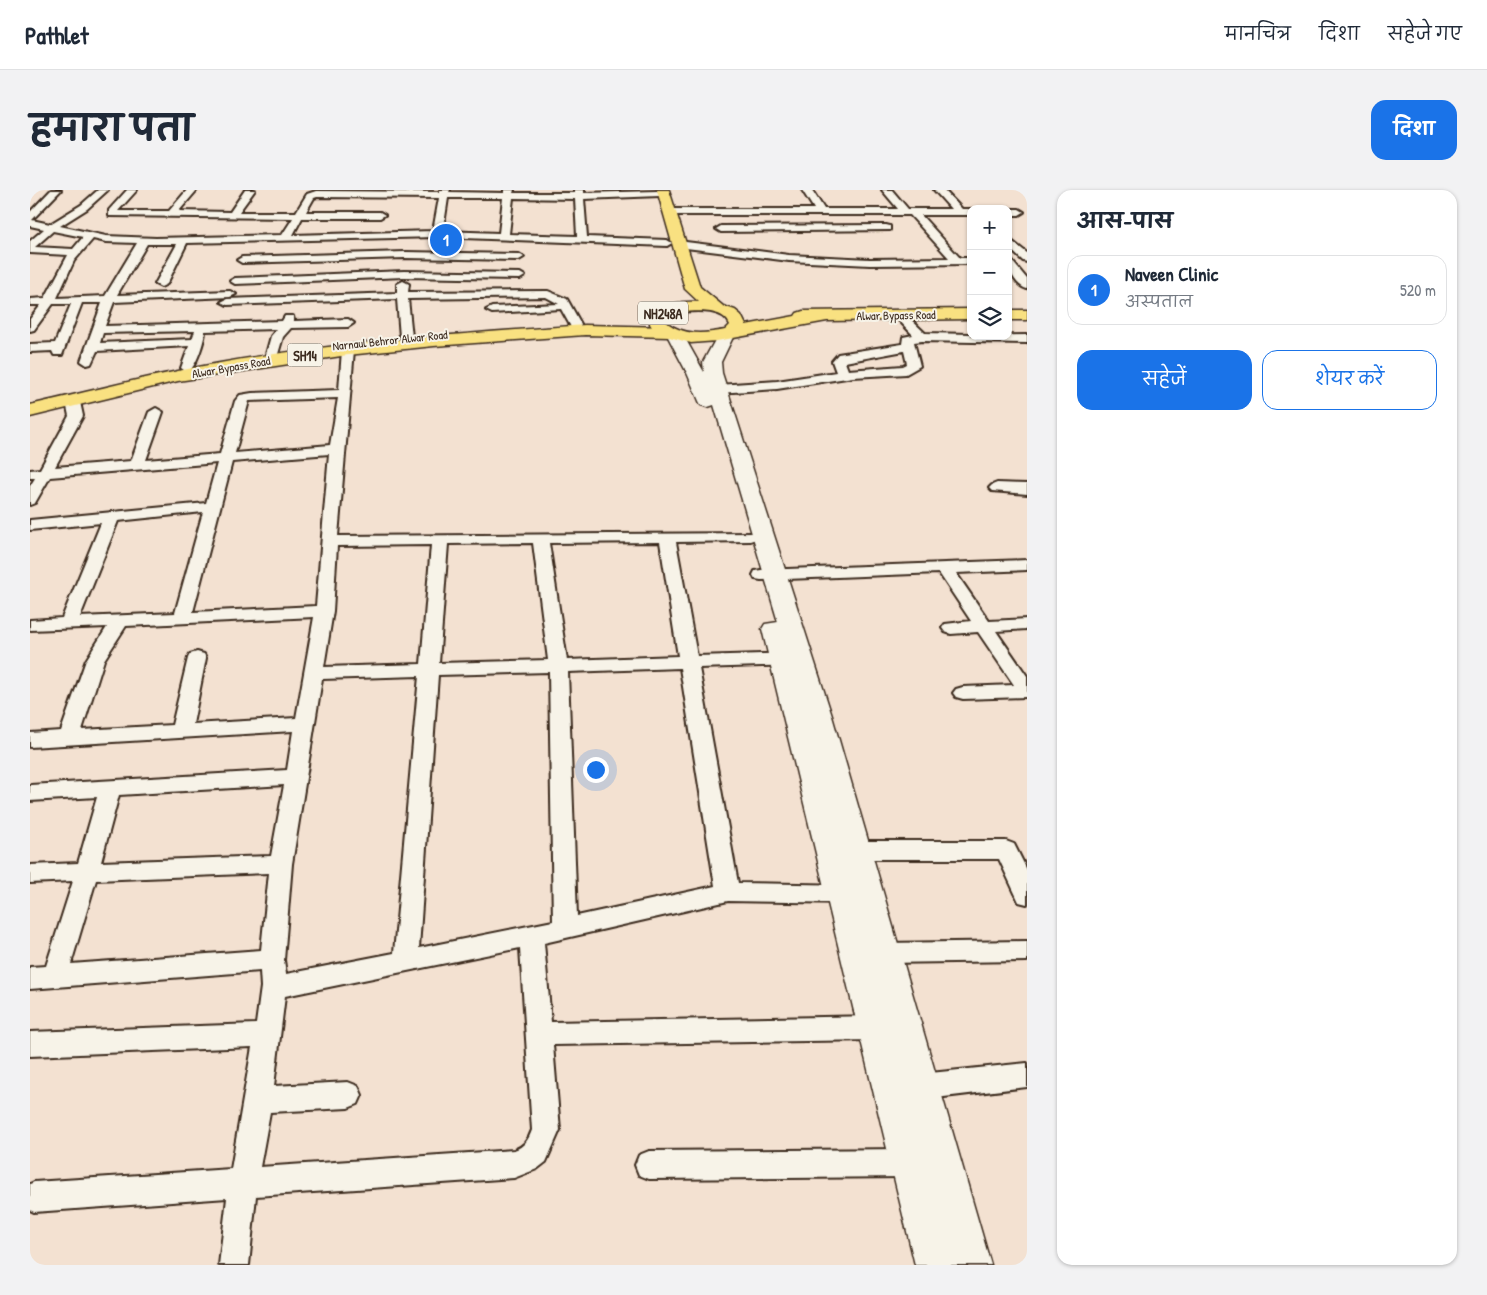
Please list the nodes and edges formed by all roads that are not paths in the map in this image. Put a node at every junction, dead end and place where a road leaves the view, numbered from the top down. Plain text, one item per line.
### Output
1 (56, 190) edge
2 (103, 190) edge
3 (132, 190) edge
4 (192, 190) edge
5 (250, 190) edge
6 (807, 190) edge
7 (887, 190) edge
8 (939, 190) edge
9 (323, 192) edge
10 (386, 192) edge
11 (445, 192) edge
12 (509, 193) edge
13 (579, 193) edge
14 (664, 198) edge
15 (716, 212) junction
16 (821, 212) junction
17 (909, 212) junction
18 (958, 212) junction
19 (967, 212) edge
20 (1012, 212) edge
21 (1019, 212) dead end
22 (172, 215) junction
23 (232, 215) junction
24 (298, 215) junction
25 (380, 215) junction
26 (30, 218) edge
27 (30, 223) edge
28 (52, 227) junction
29 (854, 228) junction
30 (886, 228) dead end
31 (721, 229) junction
32 (437, 234) junction
33 (407, 235) junction
34 (90, 236) junction
35 (375, 236) junction
36 (504, 237) junction
37 (285, 239) junction
38 (249, 240) junction
39 (582, 240) junction
40 (144, 241) junction
41 (182, 241) junction
42 (673, 244) junction
43 (1012, 244) edge
44 (30, 246) edge
45 (30, 250) edge
46 (727, 251) junction
47 (76, 252) junction
48 (405, 255) junction
49 (519, 257) dead end
50 (242, 260) junction
51 (1027, 260) edge
52 (957, 261) junction
53 (967, 261) edge
54 (880, 262) junction
55 (1012, 262) edge
56 (1012, 267) edge
57 (404, 274) junction
58 (520, 276) dead end
59 (235, 281) junction
60 (161, 284) dead end
61 (1027, 286) edge
62 (168, 296) junction
63 (402, 297) junction
64 (110, 299) junction
65 (78, 300) junction
66 (293, 300) junction
67 (30, 302) edge
68 (49, 302) junction
69 (567, 307) junction
70 (224, 310) junction
71 (492, 310) dead end
72 (348, 311) junction
73 (664, 312) junction
74 (900, 314) junction
75 (967, 314) edge
76 (1012, 315) edge
77 (822, 316) junction
78 (1027, 316) edge
79 (725, 322) junction
80 (287, 325) junction
81 (30, 327) edge
82 (580, 327) junction
83 (201, 328) junction
84 (155, 329) junction
85 (98, 330) junction
86 (672, 334) junction
87 (922, 337) junction
88 (406, 338) junction
89 (1027, 339) edge
90 (198, 342) junction
91 (910, 346) junction
92 (93, 347) junction
93 (348, 347) junction
94 (30, 348) edge
95 (272, 354) junction
96 (87, 360) dead end
97 (186, 368) junction
98 (843, 374) junction
99 (718, 389) junction
100 (345, 394) junction
101 (73, 402) junction
102 (30, 403) edge
103 (30, 411) edge
104 (156, 412) dead end
105 (337, 449) junction
106 (225, 459) junction
107 (137, 466) junction
108 (37, 474) edge
109 (997, 488) dead end
110 (1027, 489) edge
111 (30, 500) edge
112 (211, 507) junction
113 (112, 516) junction
114 (30, 525) edge
115 (750, 536) junction
116 (667, 537) junction
117 (540, 538) junction
118 (440, 539) junction
119 (329, 541) junction
120 (944, 568) junction
121 (1025, 568) edge
122 (769, 575) junction
123 (324, 611) junction
124 (182, 618) junction
125 (120, 621) junction
126 (68, 624) junction
127 (1027, 624) edge
128 (30, 625) edge
129 (984, 626) junction
130 (952, 628) dead end
131 (197, 658) dead end
132 (792, 659) junction
133 (687, 662) junction
134 (558, 665) junction
135 (429, 669) junction
136 (313, 673) junction
137 (1027, 691) edge
138 (964, 694) dead end
139 (305, 724) junction
140 (181, 731) junction
141 (69, 738) junction
142 (30, 740) edge
143 (294, 777) junction
144 (110, 788) junction
145 (30, 793) edge
146 (855, 850) junction
147 (281, 864) junction
148 (87, 872) junction
149 (30, 874) edge
150 (728, 892) junction
151 (854, 894) junction
152 (1027, 895) edge
153 (564, 929) junction
154 (531, 936) junction
155 (1027, 951) edge
156 (883, 954) junction
157 (272, 960) junction
158 (406, 961) junction
159 (55, 976) junction
160 (30, 978) edge
161 (274, 987) junction
162 (876, 1028) junction
163 (538, 1034) junction
164 (266, 1035) junction
165 (30, 1044) edge
166 (1027, 1075) edge
167 (905, 1088) junction
168 (348, 1095) dead end
169 (258, 1100) junction
170 (910, 1163) junction
171 (649, 1165) dead end
172 (243, 1182) junction
173 (34, 1197) dead end
174 (234, 1265) edge
175 (936, 1265) edge
176 (970, 1265) edge

1 - 26 street
2 - 28 street
3 - 22 street
4 - 22 street
5 - 23 street
6 - 16 street
7 - 17 street
8 - 18 street
9 - 10 street
9 - 24 street
10 - 11 street
10 - 25 street
11 - 12 street
11 - 32 street
12 - 13 street
12 - 36 street
13 - 14 street
13 - 39 street
14 - 15 street
14 - 42 main road, NH248A
14 - 42 main road, NH248A
15 - 16 street
15 - 31 street
16 - 17 street
17 - 18 street
17 - 52 street
18 - 19 street
20 - 21 street
22 - 23 street
23 - 24 street
24 - 25 street
24 - 37 street
25 - 35 street
27 - 28 street
28 - 34 street
28 - 44 street
29 - 30 street
29 - 31 street
29 - 54 street
31 - 46 street
32 - 33 street
32 - 36 street
33 - 35 street
33 - 48 street
34 - 40 street
34 - 47 street
35 - 37 street
36 - 39 street
37 - 38 street
38 - 41 street
38 - 50 street
39 - 42 street
40 - 41 street
40 - 64 street
41 - 60 street
42 - 46 street
42 - 73 main road, NH248A
42 - 79 main road, NH248A
43 - 51 street
45 - 47 street
46 - 54 street
47 - 68 street
48 - 49 street
48 - 50 street
48 - 57 street
50 - 59 street
51 - 55 street
52 - 53 street
52 - 54 street
56 - 61 street
57 - 58 street
57 - 59 street
57 - 63 street
59 - 70 street
62 - 64 street
62 - 70 street
62 - 84 street
63 - 69 street
63 - 72 street
63 - 88 street
64 - 65 street
64 - 85 street
65 - 68 street
65 - 94 street
66 - 70 street
66 - 72 street
66 - 80 street
67 - 68 street
68 - 81 street
69 - 71 street
69 - 82 street
70 - 80 street
70 - 83 street
72 - 80 street
72 - 93 street
73 - 79 main road, NH248A
73 - 82 main road, SH14
73 - 86 main road, NH248A
74 - 75 main road, Alwar Bypass Road / NH248A
74 - 77 main road, Alwar Bypass Road / NH248A
74 - 87 street
76 - 78 main road
77 - 79 main road, NH248A
77 - 79 main road, NH248A
79 - 86 main road, NH248A
79 - 99 street
80 - 95 street
82 - 86 main road, SH14
82 - 88 main road, Narnaul Behror Alwar Road / SH14
82 - 93 main road, Alwar Bypass Road / SH14
83 - 84 street
83 - 90 street
84 - 85 street
85 - 92 street
86 - 115 street
87 - 89 street
87 - 91 street
88 - 93 main road, Narnaul Behror Alwar Road / SH14
90 - 92 street
90 - 97 street
91 - 98 street
91 - 98 street
92 - 96 street
93 - 95 main road, Narnaul Behror Alwar Road / SH14
93 - 100 street
93 - 101 main road, Alwar Bypass Road / SH14
95 - 97 main road, Narnaul Behror Alwar Road / SH14
97 - 102 main road, Narnaul Behror Alwar Road / SH14
98 - 99 street
99 - 122 street
100 - 105 street
100 - 106 street
101 - 103 main road, Alwar Bypass Road / SH14
101 - 108 street
104 - 107 street
105 - 106 street
105 - 119 street
106 - 107 street
106 - 112 street
107 - 108 street
108 - 111 street
109 - 110 street
112 - 113 street
112 - 124 street
113 - 114 street
113 - 126 street
115 - 116 street
115 - 122 street
116 - 117 street
116 - 133 street
117 - 118 street
117 - 134 street
118 - 119 street
118 - 135 street
119 - 123 street
120 - 121 street
120 - 122 street
120 - 129 street
122 - 132 street
123 - 124 street
123 - 136 street
124 - 125 street
125 - 126 street
125 - 141 street
126 - 128 street
127 - 129 street
129 - 130 street
129 - 137 street
131 - 140 street
132 - 133 street
132 - 146 street
132 - 151 street
133 - 134 street
133 - 150 street
134 - 135 street
134 - 153 street
135 - 136 street
135 - 158 street
136 - 139 street
137 - 138 street
139 - 140 street
139 - 143 street
140 - 141 street
141 - 142 street
143 - 144 street
143 - 147 street
144 - 145 street
144 - 148 street
146 - 151 street
146 - 152 street
147 - 148 street
147 - 157 street
148 - 149 street
148 - 159 street
150 - 151 street
150 - 153 street
151 - 156 street
151 - 162 street
153 - 154 street
154 - 158 street
154 - 163 street
155 - 156 street
156 - 167 street
157 - 159 street
157 - 161 street
158 - 161 street
159 - 160 street
161 - 164 street
162 - 163 street
162 - 167 street
163 - 172 street
164 - 165 street
164 - 169 street
166 - 167 street
167 - 170 street
167 - 176 street
168 - 169 street
169 - 172 street
170 - 171 street
170 - 175 street
172 - 173 street
172 - 174 street

